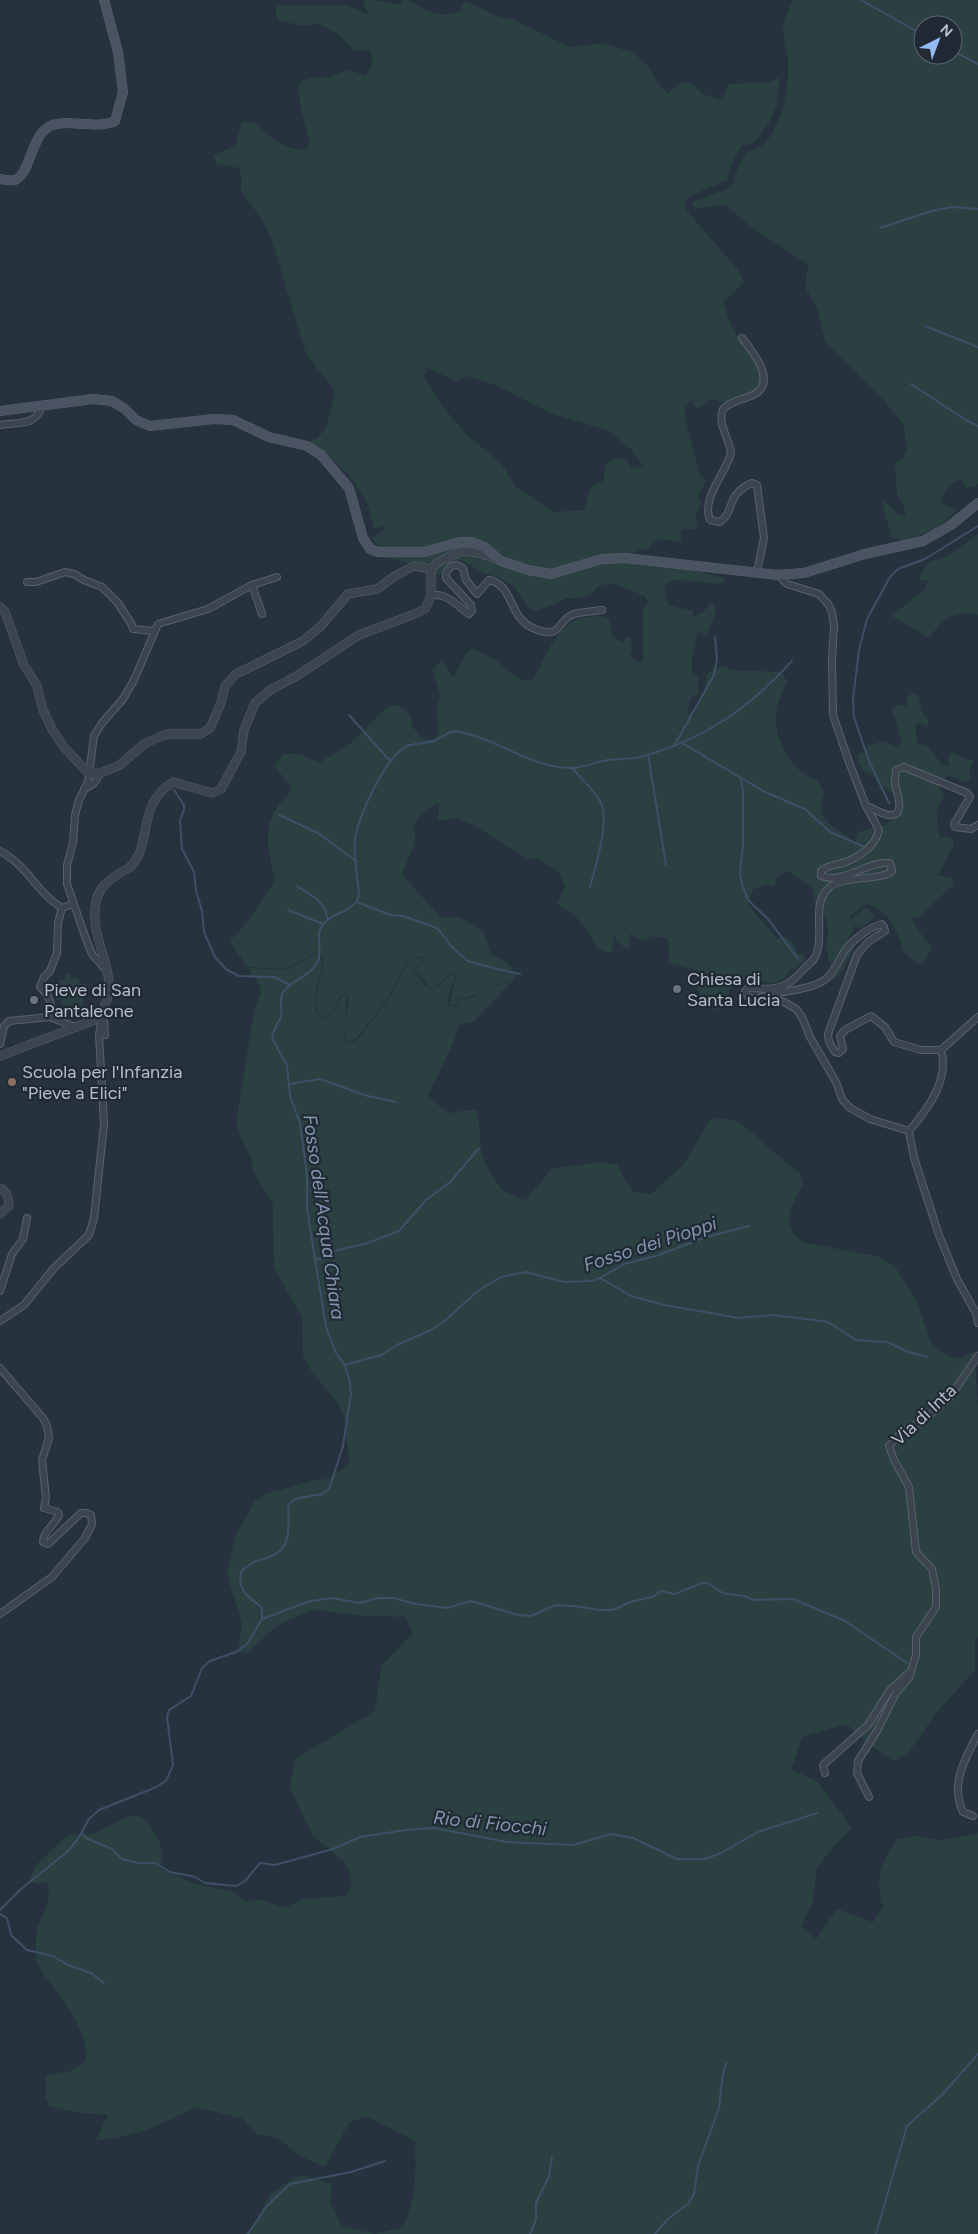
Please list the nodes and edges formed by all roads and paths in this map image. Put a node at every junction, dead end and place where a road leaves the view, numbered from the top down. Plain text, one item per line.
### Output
1 (104, 0) edge
2 (0, 179) edge
3 (742, 338) dead end
4 (42, 405) junction
5 (0, 411) edge
6 (0, 425) edge
7 (978, 503) edge
8 (501, 561) junction
9 (431, 569) junction
10 (757, 572) junction
11 (778, 575) junction
12 (277, 578) dead end
13 (27, 582) dead end
14 (252, 585) junction
15 (432, 596) junction
16 (0, 607) edge
17 (602, 610) dead end
18 (262, 614) dead end
19 (154, 631) junction
20 (99, 773) junction
21 (90, 774) junction
22 (84, 789) junction
23 (866, 806) junction
24 (978, 826) edge
25 (0, 851) edge
26 (73, 904) junction
27 (62, 908) junction
28 (109, 973) junction
29 (760, 997) junction
30 (103, 1011) junction
31 (50, 1017) junction
32 (978, 1017) edge
33 (75, 1027) junction
34 (105, 1035) dead end
35 (0, 1044) edge
36 (941, 1050) junction
37 (0, 1056) edge
38 (909, 1131) junction
39 (0, 1188) edge
40 (0, 1214) edge
41 (27, 1218) dead end
42 (0, 1291) edge
43 (0, 1321) edge
44 (978, 1323) edge
45 (978, 1356) edge
46 (0, 1368) edge
47 (0, 1614) edge
48 (911, 1671) junction
49 (978, 1734) edge
50 (825, 1773) dead end
51 (869, 1796) dead end
52 (972, 1816) dead end

1 - 2 main road
3 - 10 street
4 - 5 main road
4 - 6 street
4 - 8 main road
7 - 11 main road
8 - 9 street
8 - 10 main road
9 - 15 street
9 - 20 street
10 - 11 main road
11 - 23 street
12 - 14 street
13 - 19 street
14 - 18 street
14 - 19 street
15 - 17 street
15 - 28 street
16 - 21 street
19 - 21 street
20 - 21 street
20 - 22 street
21 - 22 street
22 - 26 street
23 - 24 street
23 - 29 street
25 - 27 street
26 - 27 street
26 - 28 street
27 - 31 street
28 - 30 street
29 - 36 street
29 - 38 street
30 - 33 street
30 - 34 street
30 - 43 street
31 - 33 street
31 - 35 street
32 - 36 street
33 - 37 street
36 - 38 street
38 - 44 street
39 - 40 street
41 - 42 street
45 - 48 street, Via di Inta
46 - 47 street
48 - 50 street
48 - 51 street, Via di Inta
49 - 52 street

